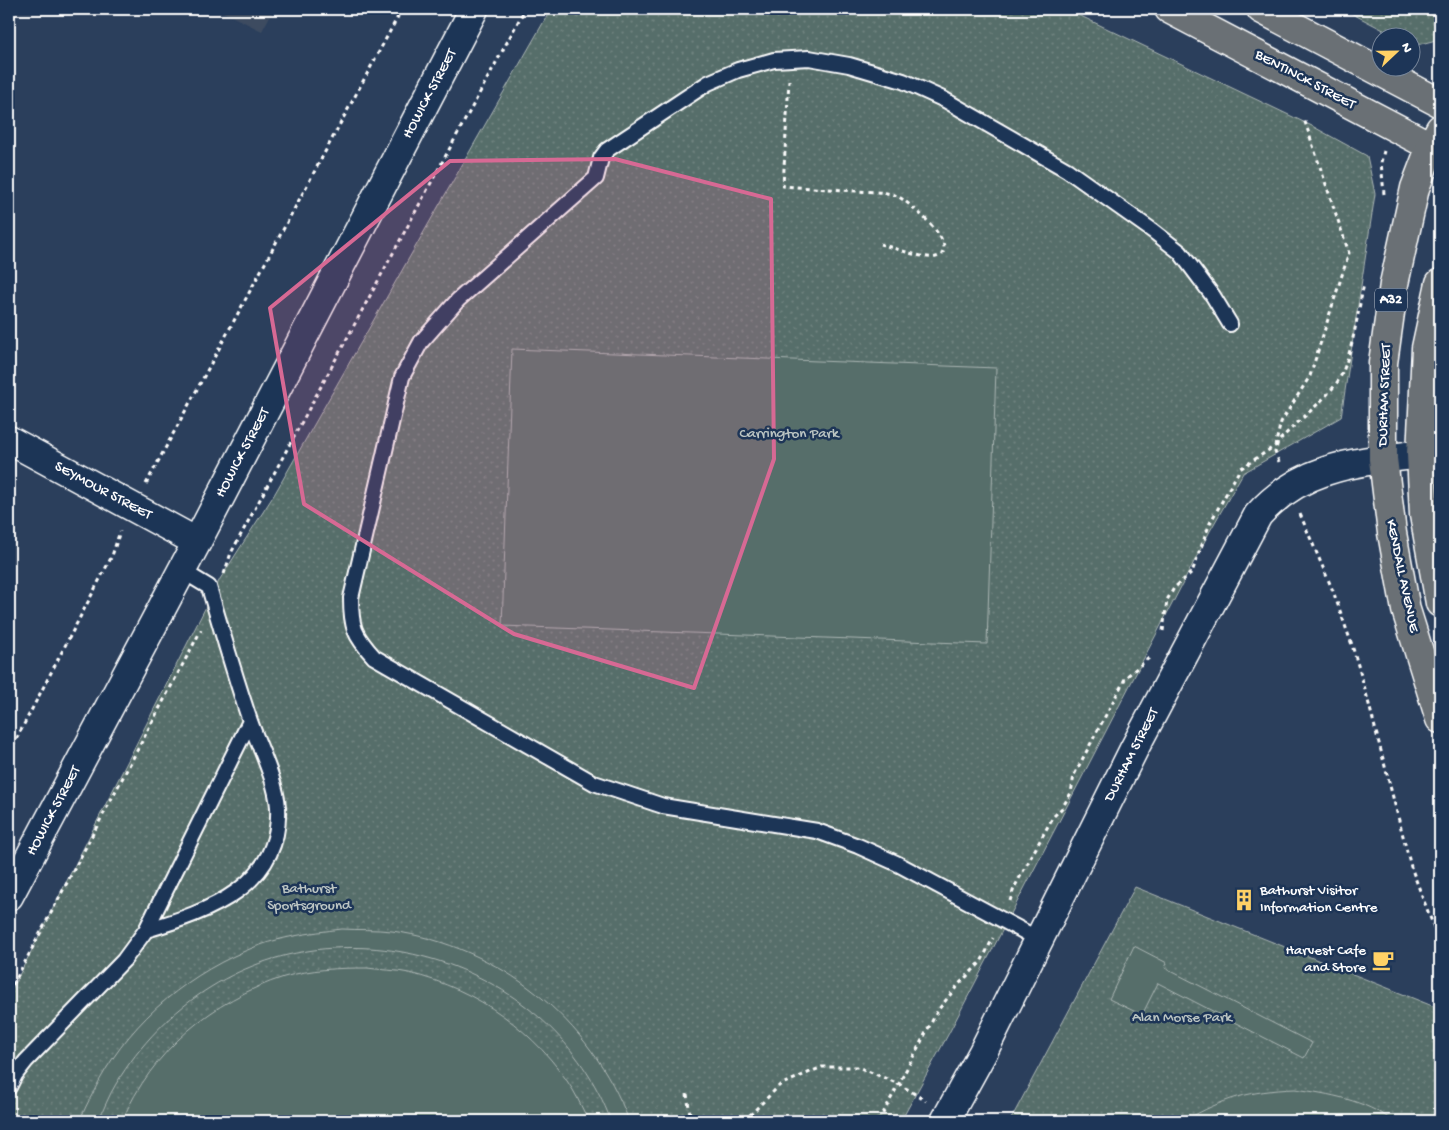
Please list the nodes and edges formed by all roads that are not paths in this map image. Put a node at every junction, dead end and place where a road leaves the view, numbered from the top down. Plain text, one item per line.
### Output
1 (474, 9) edge
2 (1169, 9) edge
3 (1261, 9) edge
4 (1440, 103) edge
5 (1437, 142) edge
6 (1440, 283) edge
7 (1230, 324) dead end
8 (1427, 438) edge
9 (9, 440) edge
10 (1383, 459) junction
11 (197, 542) junction
12 (182, 570) junction
13 (1440, 603) edge
14 (1440, 719) edge
15 (250, 720) junction
16 (9, 896) edge
17 (146, 930) junction
18 (1040, 940) junction
19 (9, 1087) edge
20 (947, 1118) edge

1 - 11 street, HOWICK STREET
2 - 5 main road, BENTINCK STREET
3 - 4 main road
5 - 10 main road, DURHAM STREET / A32
6 - 8 main road
7 - 18 lane
8 - 10 street, DURHAM STREET
8 - 13 main road
9 - 11 street, SEYMOUR STREET
10 - 14 main road, KENDALL AVENUE / A32
10 - 18 street, DURHAM STREET
11 - 12 street, HOWICK STREET
12 - 15 lane
12 - 16 street, HOWICK STREET
15 - 17 lane
15 - 17 lane
17 - 19 lane
18 - 20 street, DURHAM STREET

